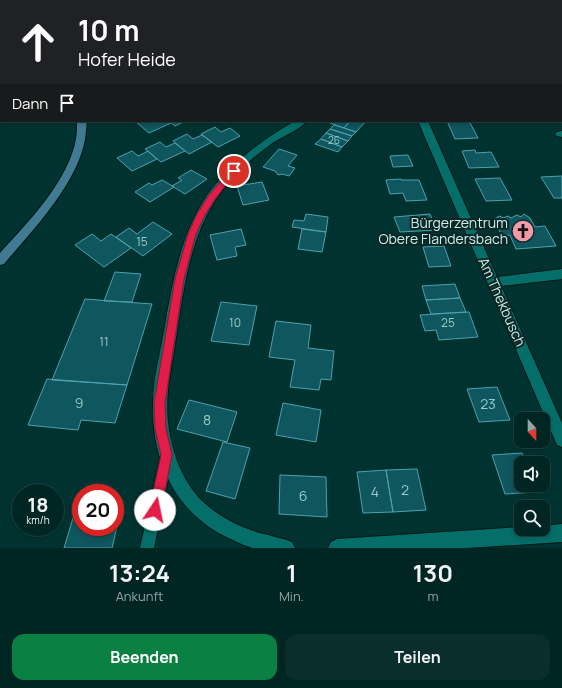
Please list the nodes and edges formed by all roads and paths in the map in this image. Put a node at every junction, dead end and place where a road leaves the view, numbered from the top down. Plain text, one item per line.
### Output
1 (82, 122) edge
2 (300, 122) edge
3 (423, 122) edge
4 (0, 261) edge
5 (562, 274) edge
6 (494, 282) junction
7 (562, 440) edge
8 (166, 455) junction
9 (562, 533) edge
10 (147, 548) edge
11 (286, 548) edge
12 (337, 548) edge

1 - 4 main road
2 - 8 street
3 - 6 street, Am Thekbusch
5 - 6 street
6 - 7 street, Am Thekbusch
8 - 10 lane
8 - 11 street
9 - 12 street

